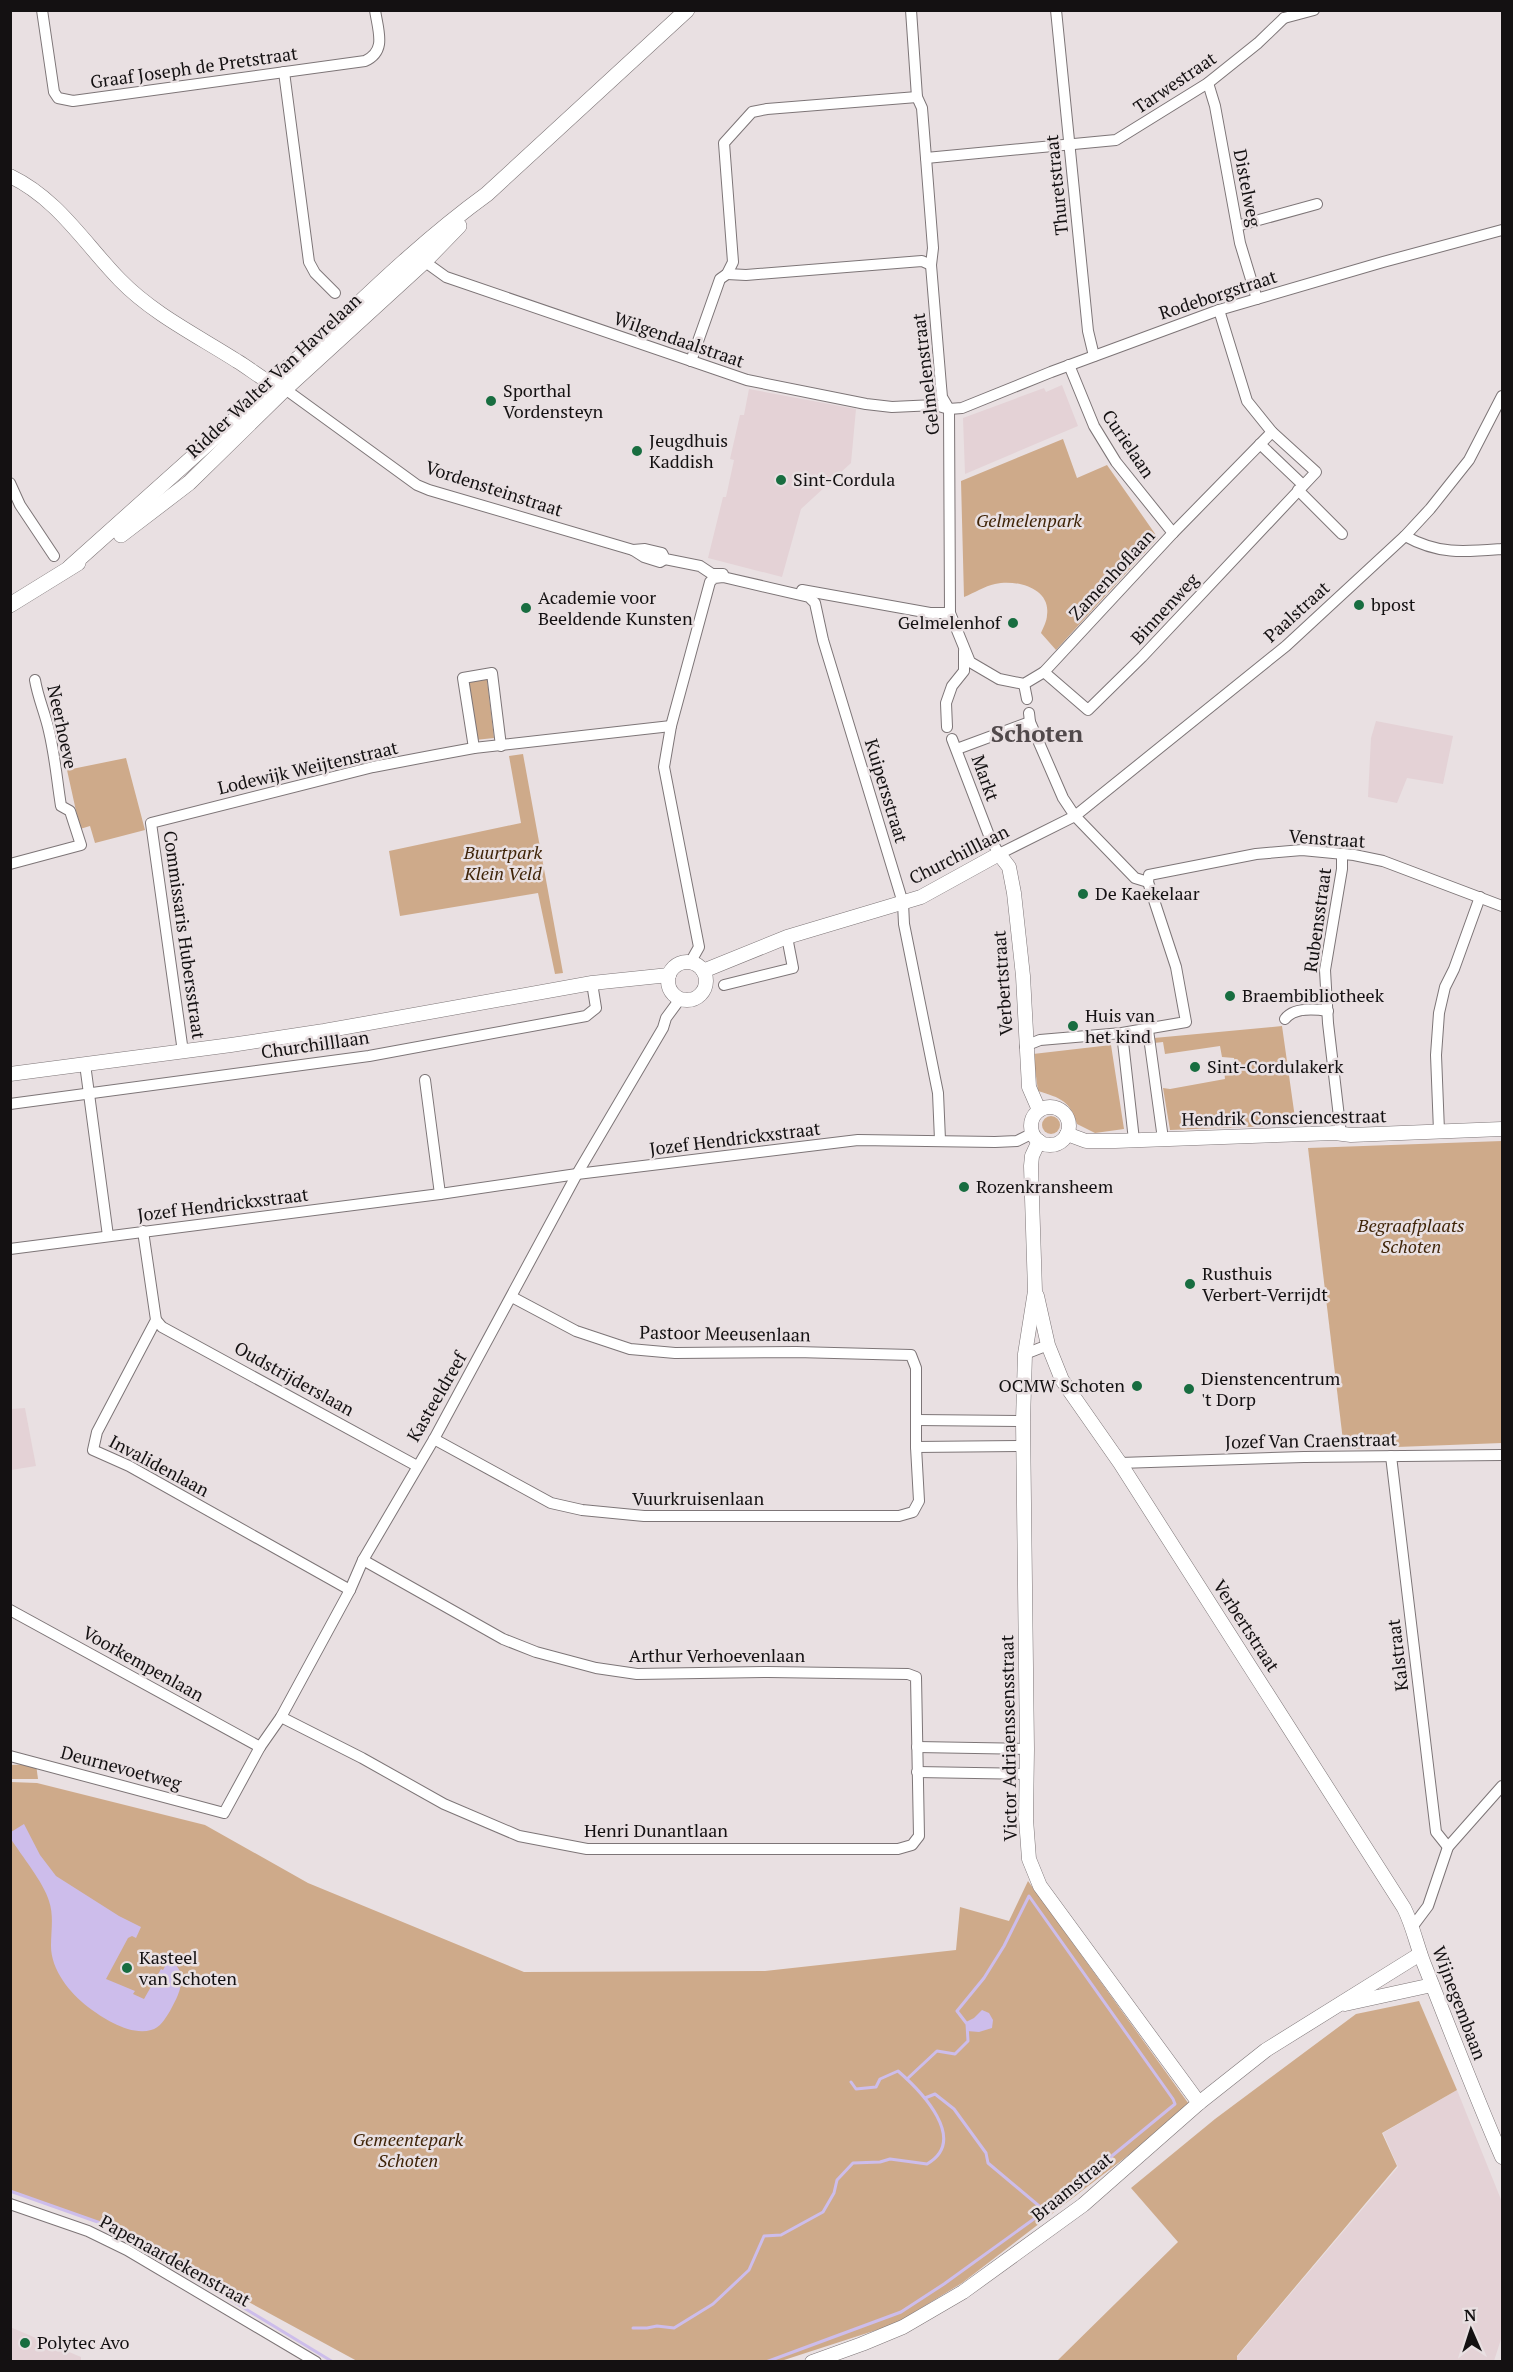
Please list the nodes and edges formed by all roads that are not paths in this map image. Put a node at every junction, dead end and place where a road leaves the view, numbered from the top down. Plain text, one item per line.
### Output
1 (42, 10) edge
2 (375, 10) edge
3 (677, 10) edge
4 (687, 10) edge
5 (911, 10) edge
6 (1056, 10) edge
7 (1314, 10) edge
8 (1283, 14) edge
9 (664, 30) junction
10 (284, 72) junction
11 (1208, 83) junction
12 (917, 97) junction
13 (1069, 145) junction
14 (926, 158) junction
15 (10, 176) edge
16 (1317, 204) dead end
17 (1237, 226) junction
18 (1503, 230) edge
19 (418, 258) junction
20 (931, 265) junction
21 (727, 274) junction
22 (335, 293) dead end
23 (1257, 299) junction
24 (1219, 310) junction
25 (1094, 356) junction
26 (691, 361) junction
27 (1069, 365) junction
28 (268, 383) junction
29 (285, 389) junction
30 (1503, 396) edge
31 (949, 409) junction
32 (1272, 432) junction
33 (1260, 444) junction
34 (10, 483) edge
35 (1300, 487) junction
36 (1173, 533) junction
37 (1342, 534) dead end
38 (1405, 536) junction
39 (1503, 549) edge
40 (54, 556) dead end
41 (70, 567) junction
42 (10, 605) edge
43 (950, 613) junction
44 (964, 651) junction
45 (1044, 672) junction
46 (35, 680) dead end
47 (1024, 684) junction
48 (1028, 699) dead end
49 (671, 726) junction
50 (947, 727) dead end
51 (501, 746) junction
52 (474, 748) junction
53 (1075, 816) junction
54 (151, 823) joint
55 (999, 854) junction
56 (1342, 854) junction
57 (10, 864) edge
58 (1148, 882) junction
59 (1480, 897) junction
60 (903, 903) junction
61 (1503, 906) edge
62 (787, 937) junction
63 (690, 963) junction
64 (703, 971) junction
65 (669, 975) junction
66 (592, 983) junction
67 (724, 985) dead end
68 (680, 999) junction
69 (1328, 1011) junction
70 (1285, 1018) dead end
71 (1148, 1030) junction
72 (1122, 1033) junction
73 (1025, 1046) junction
74 (183, 1052) junction
75 (85, 1064) junction
76 (10, 1074) edge
77 (425, 1080) dead end
78 (89, 1093) junction
79 (10, 1104) edge
80 (1040, 1110) junction
81 (1503, 1129) edge
82 (1439, 1131) junction
83 (1067, 1134) junction
84 (1341, 1134) junction
85 (1036, 1137) junction
86 (1163, 1139) junction
87 (940, 1140) junction
88 (1134, 1140) junction
89 (577, 1174) junction
90 (440, 1194) junction
91 (143, 1231) junction
92 (108, 1236) junction
93 (10, 1249) edge
94 (1035, 1292) junction
95 (513, 1297) junction
96 (156, 1320) junction
97 (1048, 1345) junction
98 (1025, 1354) junction
99 (912, 1355) joint
100 (917, 1420) junction
101 (1023, 1421) junction
102 (434, 1439) junction
103 (1024, 1446) junction
104 (916, 1447) junction
105 (1503, 1455) edge
106 (1390, 1456) junction
107 (1120, 1463) junction
108 (417, 1466) junction
109 (363, 1560) junction
110 (350, 1590) junction
111 (10, 1610) edge
112 (916, 1677) joint
113 (281, 1717) junction
114 (260, 1747) junction
115 (917, 1747) junction
116 (1027, 1749) junction
117 (10, 1756) edge
118 (917, 1772) junction
119 (1027, 1774) junction
120 (1503, 1786) edge
121 (224, 1813) joint
122 (1448, 1847) junction
123 (1413, 1926) junction
124 (1420, 1954) junction
125 (1432, 1985) junction
126 (1370, 1991) junction
127 (1198, 2103) junction
128 (1503, 2157) edge
129 (10, 2204) edge
130 (316, 2361) edge
131 (812, 2361) edge

1 - 10 street, Graaf Joseph de Pretstraat
2 - 10 street, Graaf Joseph de Pretstraat
3 - 9 main road, Ridder Walter Van Havrelaan
4 - 9 main road, Ridder Walter Van Havrelaan
5 - 12 street, Gelmelenstraat
6 - 13 street, Thuretstraat
7 - 8 street
8 - 11 street, Tarwestraat
9 - 19 main road, Ridder Walter Van Havrelaan
10 - 22 street
11 - 13 street, Tarwestraat
11 - 17 street, Distelweg
12 - 14 street, Gelmelenstraat
12 - 21 street
13 - 14 street, Tarwestraat
13 - 25 street, Thuretstraat
14 - 20 street, Gelmelenstraat
15 - 28 street, Vordensteinstraat
16 - 17 street
17 - 23 street, Distelweg
18 - 23 street, Rodeborgstraat
19 - 26 street, Wilgendaalstraat
19 - 28 main road, Ridder Walter Van Havrelaan
19 - 29 main road, Ridder Walter Van Havrelaan
20 - 21 street
20 - 31 street, Gelmelenstraat
21 - 26 street
23 - 24 street, Rodeborgstraat
24 - 25 street, Rodeborgstraat
24 - 32 street
25 - 27 street, Rodeborgstraat
26 - 31 street, Wilgendaalstraat
27 - 31 street, Rodeborgstraat
27 - 36 street, Curielaan
28 - 29 street, Vordensteinstraat
28 - 41 main road, Ridder Walter Van Havrelaan
29 - 41 main road, Ridder Walter Van Havrelaan
29 - 43 street, Vordensteinstraat
30 - 38 street, Paalstraat
31 - 43 street, Gelmelenstraat
32 - 33 street, Zamenhoflaan
32 - 35 street
33 - 35 street
33 - 36 street, Zamenhoflaan
34 - 40 street
35 - 37 street
35 - 45 street, Binnenweg
36 - 45 street, Zamenhoflaan
38 - 39 street
38 - 53 street, Paalstraat
41 - 42 main road, Ridder Walter Van Havrelaan
43 - 44 street, Gelmelenstraat
44 - 47 street
44 - 50 street
45 - 47 street, Zamenhoflaan
46 - 57 street, Neerhoeve
47 - 48 street
49 - 51 street, Lodewijk Weijtenstraat
49 - 60 street, Kuipersstraat
49 - 63 street
51 - 52 street, Lodewijk Weijtenstraat
51 - 52 street
52 - 54 street, Lodewijk Weijtenstraat
53 - 55 street, Churchilllaan
53 - 55 street, Markt
53 - 58 street, Markt
54 - 74 street, Commissaris Hubersstraat
55 - 60 street, Churchilllaan
55 - 73 street, Verbertstraat
56 - 58 street, Venstraat
56 - 59 street, Venstraat
56 - 69 street, Rubensstraat
58 - 71 street
59 - 61 street, Venstraat
59 - 82 street
60 - 62 street, Churchilllaan
60 - 87 street, Kuipersstraat
62 - 64 street, Churchilllaan
62 - 67 street
63 - 64 street
63 - 65 street
64 - 68 street
65 - 66 street, Churchilllaan
65 - 68 street
66 - 74 street, Churchilllaan
66 - 78 street, Churchilllaan
68 - 89 street, Kasteeldreef
69 - 70 street
69 - 84 street, Rubensstraat
71 - 72 street
71 - 86 street
72 - 73 street
72 - 88 street
73 - 80 street, Verbertstraat
74 - 75 street, Churchilllaan
75 - 76 street, Churchilllaan
75 - 78 street
77 - 90 street
78 - 79 street, Churchilllaan
78 - 92 street
80 - 83 street
80 - 85 street, Verbertstraat
81 - 82 street, Hendrik Consciencestraat
82 - 84 street, Hendrik Consciencestraat
83 - 85 street
83 - 88 street, Hendrik Consciencestraat
84 - 86 street, Hendrik Consciencestraat
85 - 87 street, Jozef Hendrickxstraat
85 - 94 street, Verbertstraat
86 - 88 street, Hendrik Consciencestraat
87 - 89 street, Jozef Hendrickxstraat
89 - 90 street, Jozef Hendrickxstraat
89 - 95 street, Kasteeldreef
90 - 91 street, Jozef Hendrickxstraat
91 - 92 street, Jozef Hendrickxstraat
91 - 96 street
92 - 93 street, Jozef Hendrickxstraat
94 - 97 street, Verbertstraat
94 - 98 street, Verbertstraat
95 - 99 street, Pastoor Meeusenlaan
95 - 102 street, Kasteeldreef
96 - 108 street, Oudstrijderslaan
96 - 110 street, Invalidenlaan
97 - 98 street
97 - 107 street, Verbertstraat
98 - 101 street, Victor Adriaenssensstraat
99 - 100 street, Vuurkruisenlaan
100 - 101 street
100 - 104 street, Vuurkruisenlaan
101 - 103 street, Victor Adriaenssensstraat
102 - 104 street, Vuurkruisenlaan
102 - 108 street, Kasteeldreef
103 - 104 street
103 - 116 street, Victor Adriaenssensstraat
105 - 106 street, Jozef Van Craenstraat
106 - 107 street, Jozef Van Craenstraat
106 - 122 street, Kalstraat
107 - 123 street, Verbertstraat
108 - 109 street, Kasteeldreef
109 - 110 street, Kasteeldreef
109 - 112 street, Arthur Verhoevenlaan
110 - 113 street, Kasteeldreef
111 - 114 street, Voorkempenlaan
112 - 115 street, Henri Dunantlaan
113 - 114 street, Kasteeldreef
113 - 118 street, Henri Dunantlaan
114 - 121 street, Kasteeldreef
115 - 116 street
115 - 118 street, Henri Dunantlaan
116 - 119 street, Victor Adriaenssensstraat
117 - 121 street, Deurnevoetweg
118 - 119 street
119 - 127 street, Victor Adriaenssensstraat
120 - 122 street
122 - 123 street
123 - 124 street, Wijnegembaan
124 - 125 street, Wijnegembaan
124 - 126 street, Braamstraat
125 - 126 street, Braamstraat
125 - 128 street, Wijnegembaan
126 - 127 street, Braamstraat
127 - 131 street, Braamstraat
129 - 130 street, Papenaardekenstraat

